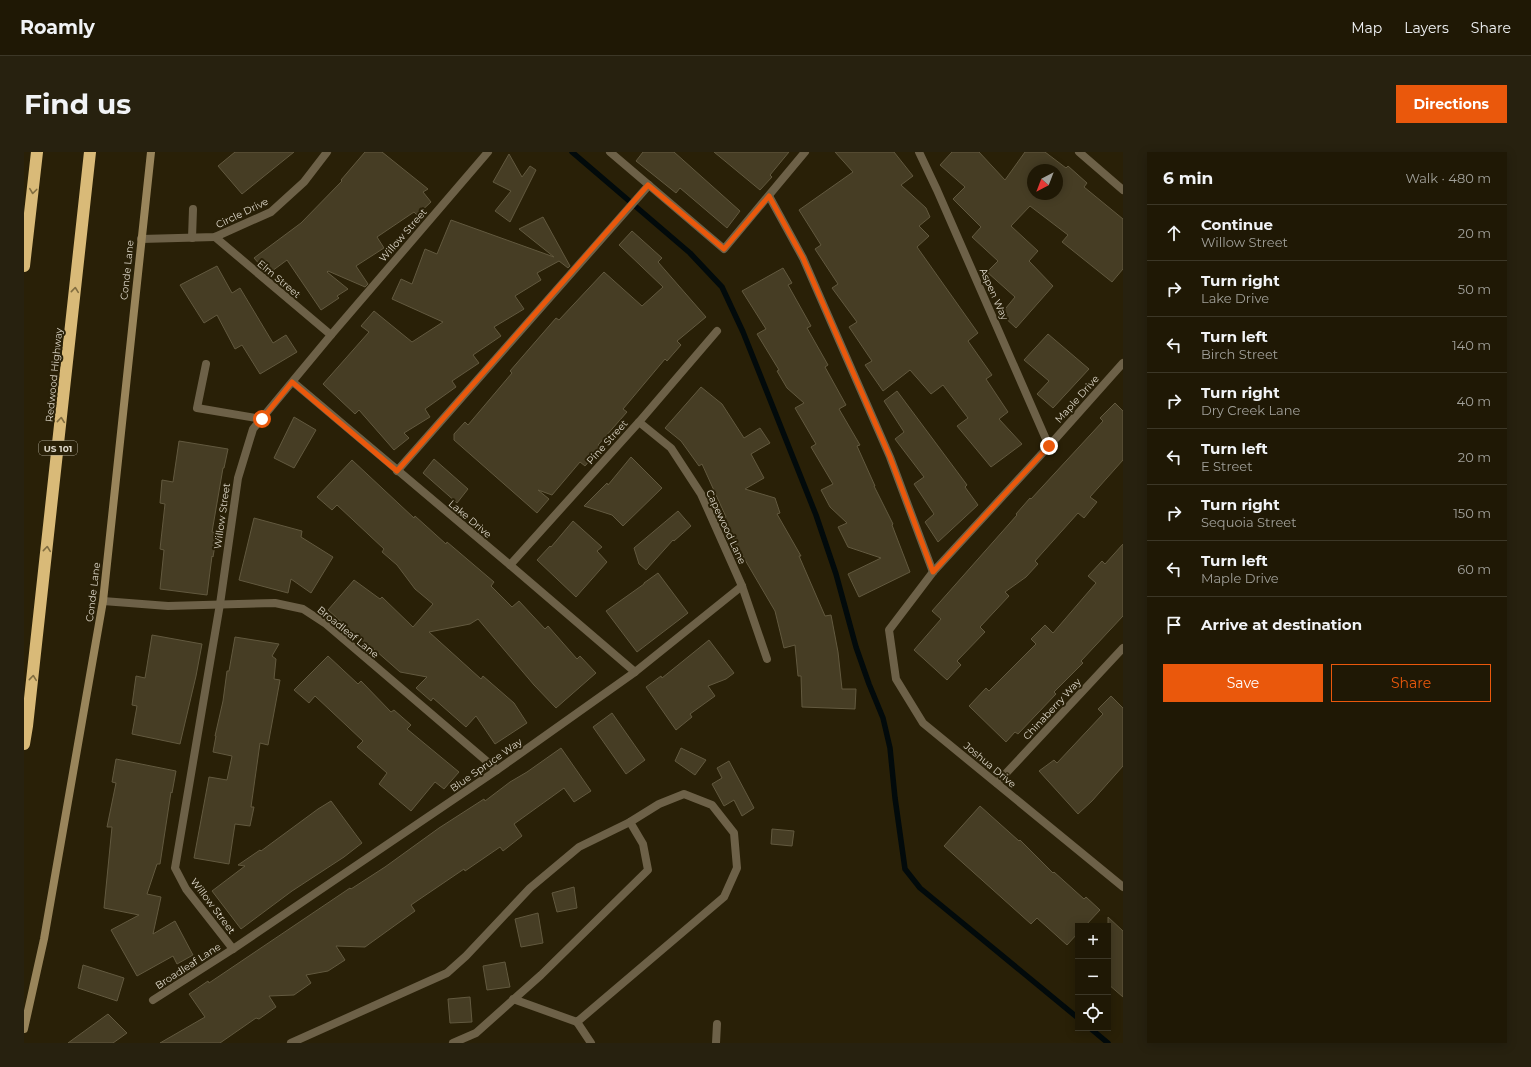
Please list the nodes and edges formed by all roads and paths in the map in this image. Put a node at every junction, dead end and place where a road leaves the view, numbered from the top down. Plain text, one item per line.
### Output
1 (37, 152) edge
2 (90, 152) edge
3 (151, 152) edge
4 (326, 152) edge
5 (488, 152) edge
6 (612, 152) edge
7 (805, 152) edge
8 (919, 152) edge
9 (1079, 152) edge
10 (648, 185) junction
11 (1123, 190) edge
12 (769, 196) junction
13 (193, 209) dead end
14 (215, 237) junction
15 (192, 238) junction
16 (140, 239) junction
17 (24, 266) edge
18 (717, 331) dead end
19 (331, 335) junction
20 (1123, 363) edge
21 (206, 364) dead end
22 (292, 382) junction
23 (262, 419) junction
24 (639, 422) junction
25 (1049, 446) junction
26 (397, 471) junction
27 (510, 565) junction
28 (933, 572) junction
29 (742, 586) junction
30 (103, 601) junction
31 (220, 604) junction
32 (889, 630) joint
33 (1123, 648) edge
34 (767, 658) dead end
35 (634, 672) junction
36 (24, 744) edge
37 (497, 770) junction
38 (996, 783) junction
39 (630, 822) junction
40 (1123, 887) edge
41 (233, 949) junction
42 (514, 999) junction
43 (153, 1000) dead end
44 (577, 1022) junction
45 (717, 1024) dead end
46 (24, 1030) edge
47 (291, 1043) edge
48 (454, 1043) edge
49 (591, 1043) edge
50 (716, 1043) edge

1 -> 17 highway
36 -> 2 highway, Redwood Highway / US 101
3 - 16 street, Conde Lane
4 - 14 street, Circle Drive
5 - 19 street, Willow Street
6 - 10 street
7 - 12 street
8 - 25 street, Aspen Way
9 - 11 street
10 - 12 street
10 - 26 street
12 - 28 street
13 - 15 street
14 - 15 street, Circle Drive
14 - 19 street, Elm Street
15 - 16 street, Circle Drive
16 - 30 street, Conde Lane
18 - 24 street, Pine Street
19 - 22 street, Willow Street
20 - 25 street, Maple Drive
21 - 23 street
22 - 23 street, Willow Street
22 - 26 street, Lake Drive
23 - 31 street, Willow Street
24 - 27 street, Pine Street
24 - 29 street, Capewood Lane
25 - 28 street, Maple Drive
26 - 27 street, Lake Drive
27 - 35 street, Lake Drive
28 - 32 street, Maple Drive
29 - 34 street, Capewood Lane
29 - 35 street, Blue Spruce Way
30 - 31 street, Broadleaf Lane
30 - 46 street, Conde Lane
31 - 37 street, Broadleaf Lane
31 - 41 street, Willow Street
32 - 38 street, Joshua Drive
33 - 38 street, Chinaberry Way
35 - 37 street, Blue Spruce Way
37 - 41 street, Blue Spruce Way
38 - 40 street, Joshua Drive
39 - 42 street
39 - 44 street
39 - 47 street
41 - 43 street, Broadleaf Lane
42 - 44 street
42 - 48 street
44 - 49 street
45 - 50 street

